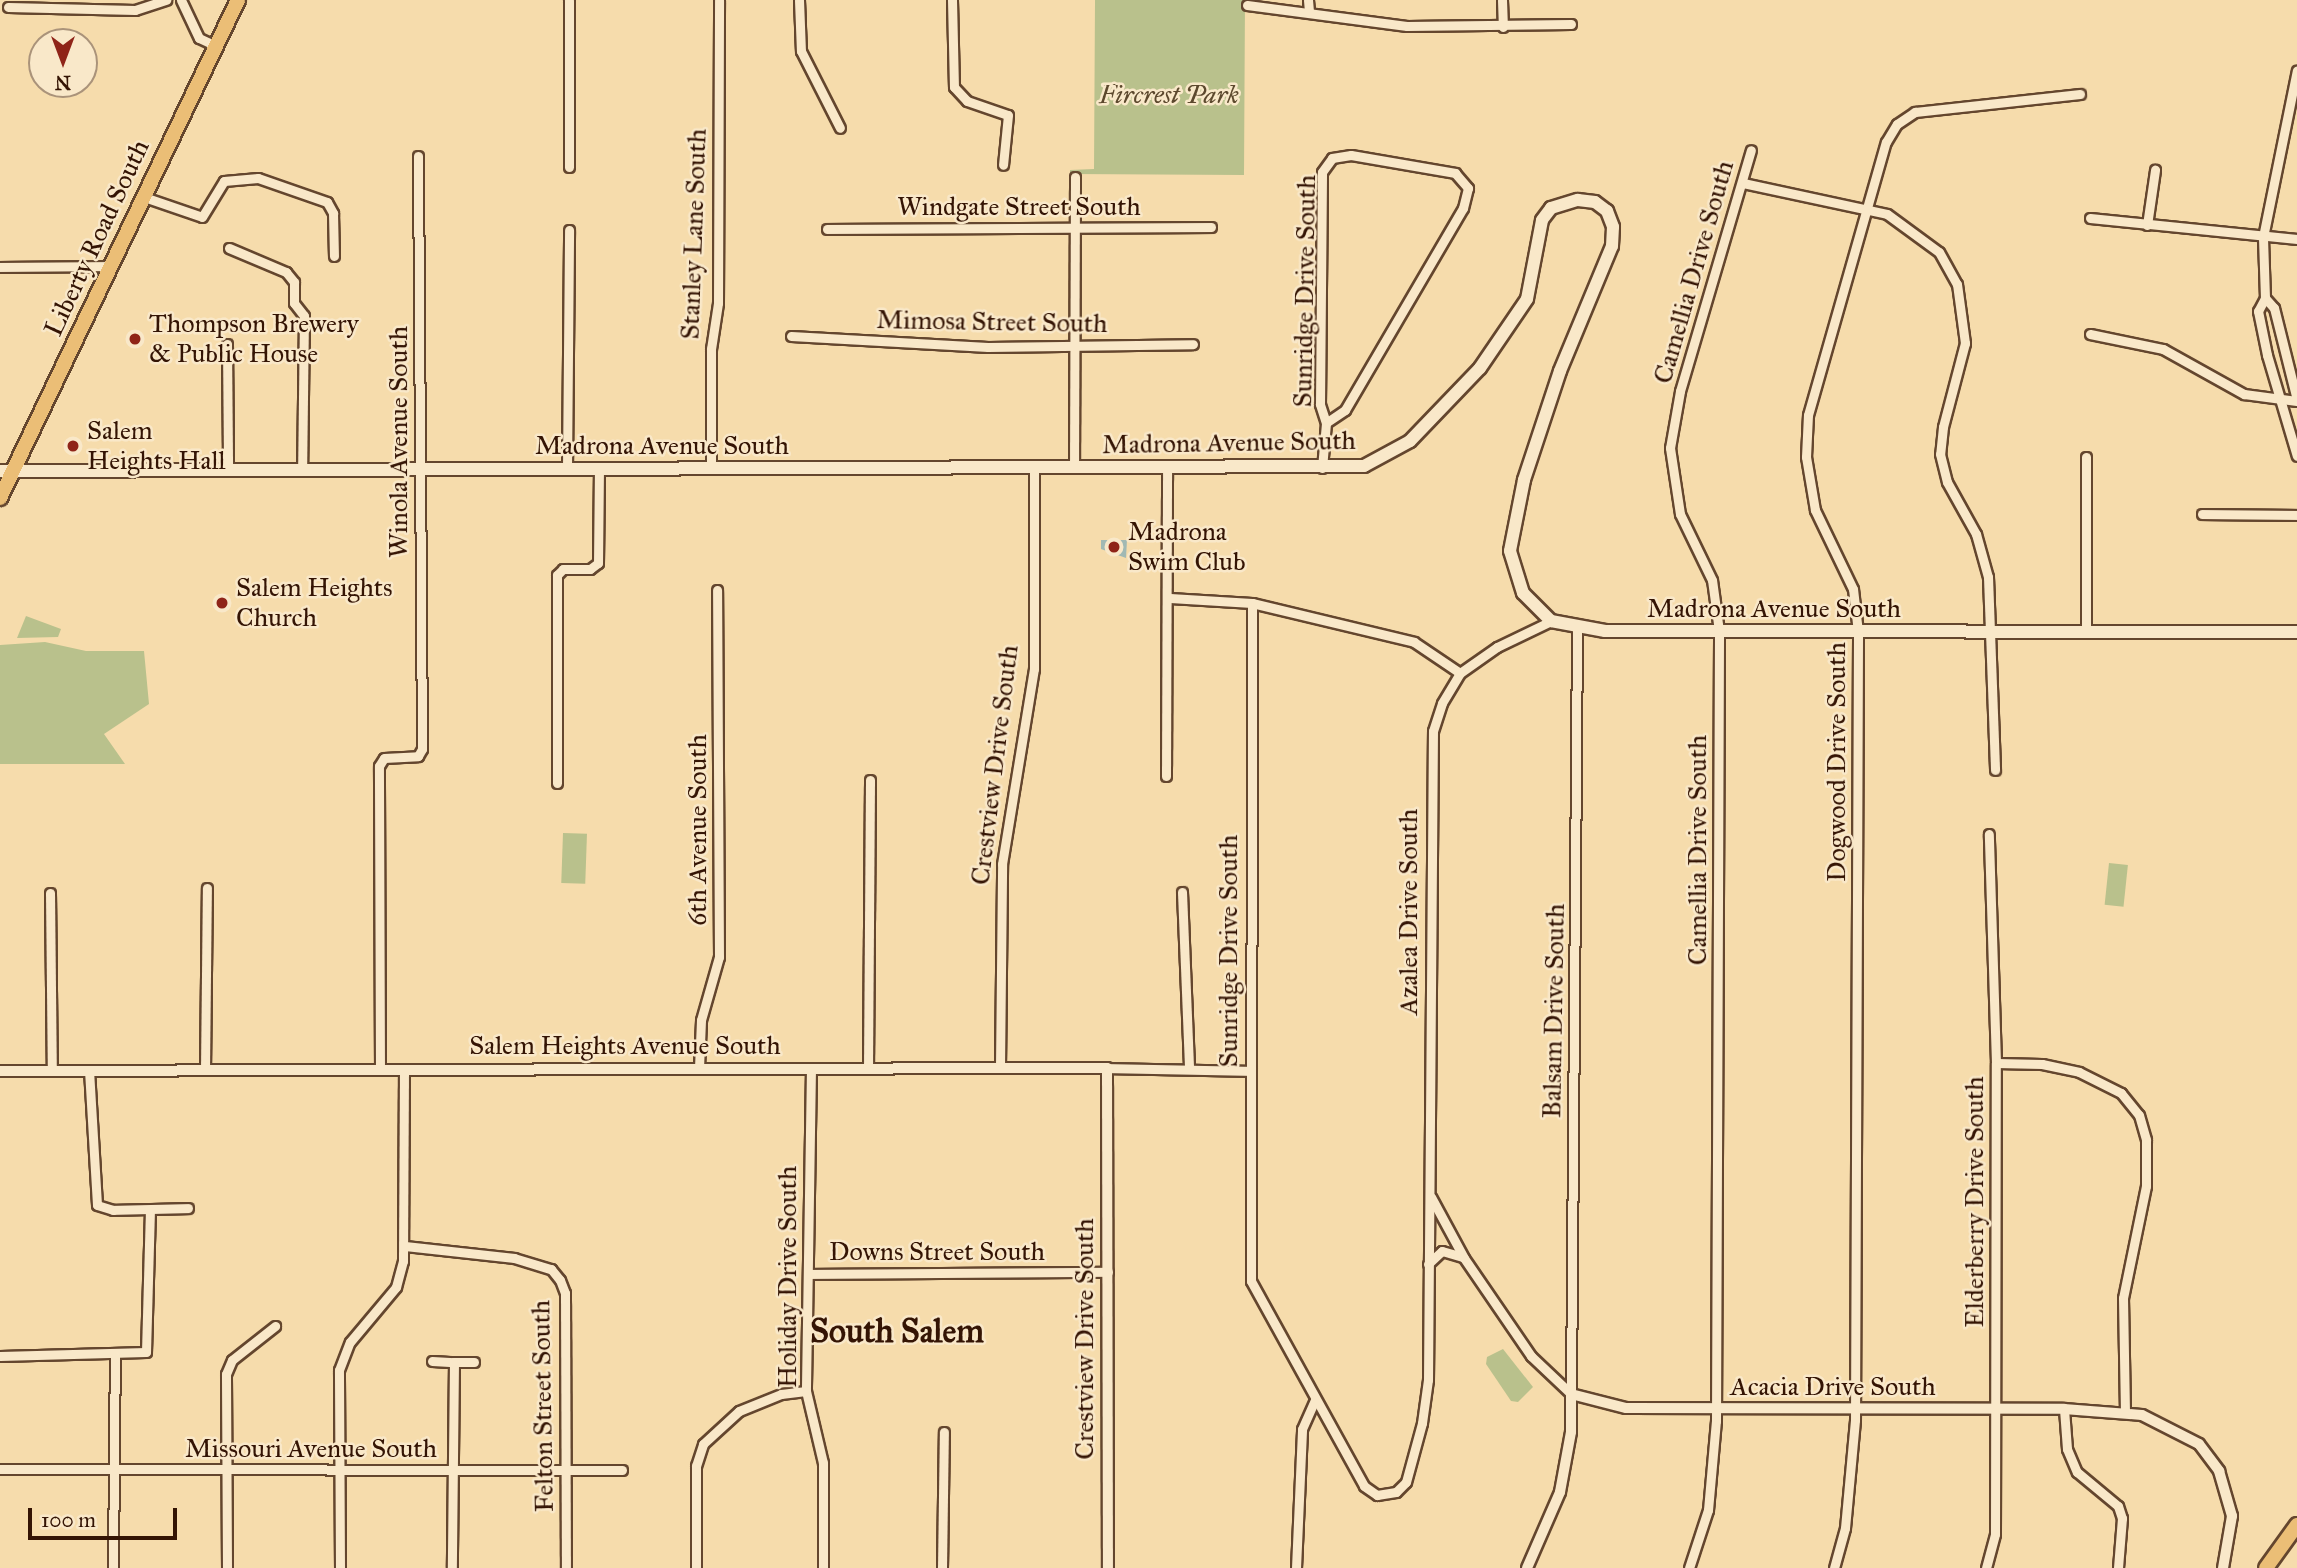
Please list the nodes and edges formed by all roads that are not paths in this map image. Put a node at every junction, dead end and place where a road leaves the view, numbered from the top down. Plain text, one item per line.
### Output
1 (166, 0) edge
2 (181, 0) edge
3 (238, 0) edge
4 (569, 0) edge
5 (719, 0) edge
6 (799, 0) edge
7 (951, 0) edge
8 (1308, 0) edge
9 (1502, 0) edge
10 (1247, 5) dead end
11 (8, 7) dead end
12 (1308, 11) junction
13 (1571, 24) dead end
14 (1503, 27) junction
15 (216, 46) junction
16 (2297, 70) edge
17 (2080, 93) dead end
18 (841, 128) dead end
19 (1751, 149) dead end
20 (418, 156) dead end
21 (1003, 165) dead end
22 (569, 167) dead end
23 (2155, 170) dead end
24 (1075, 177) dead end
25 (1743, 183) junction
26 (144, 197) junction
27 (1867, 208) junction
28 (2091, 218) dead end
29 (2147, 225) junction
30 (1211, 227) dead end
31 (1074, 228) junction
32 (827, 229) dead end
33 (569, 230) dead end
34 (2263, 237) junction
35 (2297, 239) edge
36 (229, 248) dead end
37 (334, 256) dead end
38 (111, 265) junction
39 (0, 267) edge
40 (2265, 298) junction
41 (2090, 334) dead end
42 (791, 337) dead end
43 (227, 344) dead end
44 (1193, 344) dead end
45 (1075, 346) junction
46 (2281, 400) junction
47 (2297, 400) edge
48 (1326, 423) junction
49 (2297, 456) edge
50 (2086, 457) dead end
51 (1034, 468) junction
52 (1074, 468) junction
53 (1167, 468) junction
54 (1322, 468) junction
55 (711, 469) junction
56 (228, 470) junction
57 (302, 470) junction
58 (421, 470) junction
59 (567, 470) junction
60 (598, 470) junction
61 (7, 471) edge
62 (0, 498) edge
63 (2202, 514) dead end
64 (2297, 515) edge
65 (717, 590) dead end
66 (1170, 598) junction
67 (1252, 603) junction
68 (1551, 621) junction
69 (1577, 629) junction
70 (1719, 631) junction
71 (1992, 631) junction
72 (2086, 631) junction
73 (1858, 632) junction
74 (2297, 632) edge
75 (1460, 673) junction
76 (1995, 770) dead end
77 (1166, 776) dead end
78 (870, 780) dead end
79 (557, 783) dead end
80 (1989, 834) dead end
81 (207, 888) dead end
82 (1182, 892) dead end
83 (50, 893) dead end
84 (1996, 1063) junction
85 (1000, 1067) junction
86 (699, 1068) junction
87 (811, 1068) junction
88 (868, 1068) junction
89 (1107, 1068) junction
90 (1189, 1069) junction
91 (0, 1070) edge
92 (52, 1070) junction
93 (89, 1070) junction
94 (205, 1070) junction
95 (380, 1070) junction
96 (404, 1070) junction
97 (1251, 1071) junction
98 (1432, 1197) junction
99 (188, 1208) dead end
100 (150, 1210) junction
101 (405, 1246) junction
102 (1464, 1258) junction
103 (1428, 1264) junction
104 (1108, 1272) junction
105 (808, 1274) junction
106 (275, 1326) dead end
107 (0, 1356) edge
108 (115, 1356) junction
109 (432, 1362) dead end
110 (454, 1362) junction
111 (474, 1362) dead end
112 (806, 1391) junction
113 (1571, 1394) junction
114 (1315, 1401) junction
115 (1995, 1409) junction
116 (2064, 1409) junction
117 (1717, 1410) junction
118 (1855, 1410) junction
119 (2125, 1411) junction
120 (944, 1432) dead end
121 (0, 1469) edge
122 (113, 1469) junction
123 (226, 1469) junction
124 (340, 1469) junction
125 (565, 1469) junction
126 (622, 1470) dead end
127 (453, 1471) junction
128 (1377, 1496) joint
129 (2297, 1525) edge
130 (113, 1568) edge
131 (227, 1568) edge
132 (340, 1568) edge
133 (452, 1568) edge
134 (565, 1568) edge
135 (696, 1568) edge
136 (823, 1568) edge
137 (942, 1568) edge
138 (1108, 1568) edge
139 (1296, 1568) edge
140 (1527, 1568) edge
141 (1689, 1568) edge
142 (1834, 1568) edge
143 (1986, 1568) edge
144 (2118, 1568) edge
145 (2223, 1568) edge
146 (2266, 1568) edge

1 - 11 street
2 - 15 street
3 - 15 main road, Liberty Road South
4 - 22 street
5 - 55 street, Stanley Lane South
6 - 18 street
7 - 21 street
8 - 12 street
9 - 14 street
10 - 12 street
12 - 14 street
13 - 14 street
15 - 26 main road, Liberty Road South
16 - 34 street
17 - 27 street, Dogwood Drive South
19 - 25 street, Camellia Drive South
20 - 58 street, Winola Avenue South
23 - 29 street
24 - 31 street
25 - 27 street
25 - 70 street, Camellia Drive South
26 - 37 street
26 - 38 main road, Liberty Road South
27 - 71 street
27 - 73 street, Dogwood Drive South
28 - 29 street
29 - 34 street
30 - 31 street, Windgate Street South
31 - 32 street, Windgate Street South
31 - 45 street
33 - 59 street
34 - 35 street
34 - 40 street
36 - 57 street
38 - 39 street
38 - 61 main road, Liberty Road South
40 - 46 street
40 - 47 street
41 - 46 street
42 - 45 street, Mimosa Street South
43 - 56 street
44 - 45 street, Mimosa Street South
45 - 52 street
46 - 47 street
46 - 49 street
48 - 48 street, Sunridge Drive South
48 - 54 street, Sunridge Drive South
50 - 72 street
51 - 52 main road, Madrona Avenue South
51 - 55 main road, Madrona Avenue South
51 - 85 street, Crestview Drive South
52 - 53 main road, Madrona Avenue South
53 - 54 main road, Madrona Avenue South
53 - 66 street
54 - 68 main road, Madrona Avenue South
55 - 60 main road, Madrona Avenue South
56 - 57 main road, Madrona Avenue South
56 - 61 main road, Madrona Avenue South
57 - 58 main road, Madrona Avenue South
58 - 59 main road, Madrona Avenue South
58 - 95 street, Winola Avenue South
59 - 60 main road, Madrona Avenue South
60 - 79 street
61 - 62 main road, Liberty Road South
63 - 64 street
65 - 86 street, 6th Avenue South
66 - 67 street
66 - 77 street
67 - 75 street
67 - 97 street, Sunridge Drive South
68 - 69 main road, Madrona Avenue South
68 - 75 street, Azalea Drive South
69 - 70 main road, Madrona Avenue South
69 - 113 street, Balsam Drive South
70 - 73 main road, Madrona Avenue South
70 - 117 street, Camellia Drive South
71 - 72 main road, Madrona Avenue South
71 - 73 main road, Madrona Avenue South
71 - 76 street
72 - 74 main road, Madrona Avenue South
73 - 118 street, Dogwood Drive South
75 - 98 street, Azalea Drive South
78 - 88 street
80 - 84 street, Elderberry Drive South
81 - 94 street
82 - 90 street
83 - 92 street
84 - 115 street, Elderberry Drive South
84 - 119 street
85 - 88 street, Salem Heights Avenue South
85 - 89 street, Salem Heights Avenue South
86 - 87 street, Salem Heights Avenue South
86 - 96 street, Salem Heights Avenue South
87 - 88 street, Salem Heights Avenue South
87 - 105 street, Holiday Drive South
89 - 90 street, Salem Heights Avenue South
89 - 104 street, Crestview Drive South
90 - 97 street, Salem Heights Avenue South
91 - 92 street, Salem Heights Avenue South
92 - 93 street, Salem Heights Avenue South
93 - 94 street, Salem Heights Avenue South
93 - 100 street
94 - 95 street, Salem Heights Avenue South
95 - 96 street, Salem Heights Avenue South
96 - 101 street
97 - 114 street, Sunridge Drive South
98 - 102 street, Acacia Drive South
98 - 103 street, Azalea Drive South
99 - 100 street
100 - 108 street
101 - 124 street
101 - 125 street, Felton Street South
102 - 103 street
102 - 113 street, Acacia Drive South
103 - 128 street, Azalea Drive South
104 - 105 street, Downs Street South
104 - 138 street, Crestview Drive South
105 - 112 street, Holiday Drive South
106 - 123 street
107 - 108 street
108 - 122 street
109 - 110 street
110 - 111 street
110 - 127 street
112 - 135 street
112 - 136 street, Holiday Drive South
113 - 117 street, Acacia Drive South
113 - 140 street
114 - 128 street, Sunridge Drive South
114 - 139 street
115 - 116 street, Acacia Drive South
115 - 118 street, Acacia Drive South
115 - 143 street, Elderberry Drive South
116 - 119 street, Acacia Drive South
116 - 144 street
117 - 118 street, Acacia Drive South
117 - 141 street, Camellia Drive South
118 - 142 street, Dogwood Drive South
119 - 145 street, Acacia Drive South
120 - 137 street
121 - 122 street, Missouri Avenue South
122 - 123 street, Missouri Avenue South
122 - 130 street
123 - 124 street, Missouri Avenue South
123 - 131 street
124 - 127 street, Missouri Avenue South
124 - 132 street
125 - 126 street, Missouri Avenue South
125 - 127 street, Missouri Avenue South
125 - 134 street, Felton Street South
127 - 133 street
129 - 146 main road

